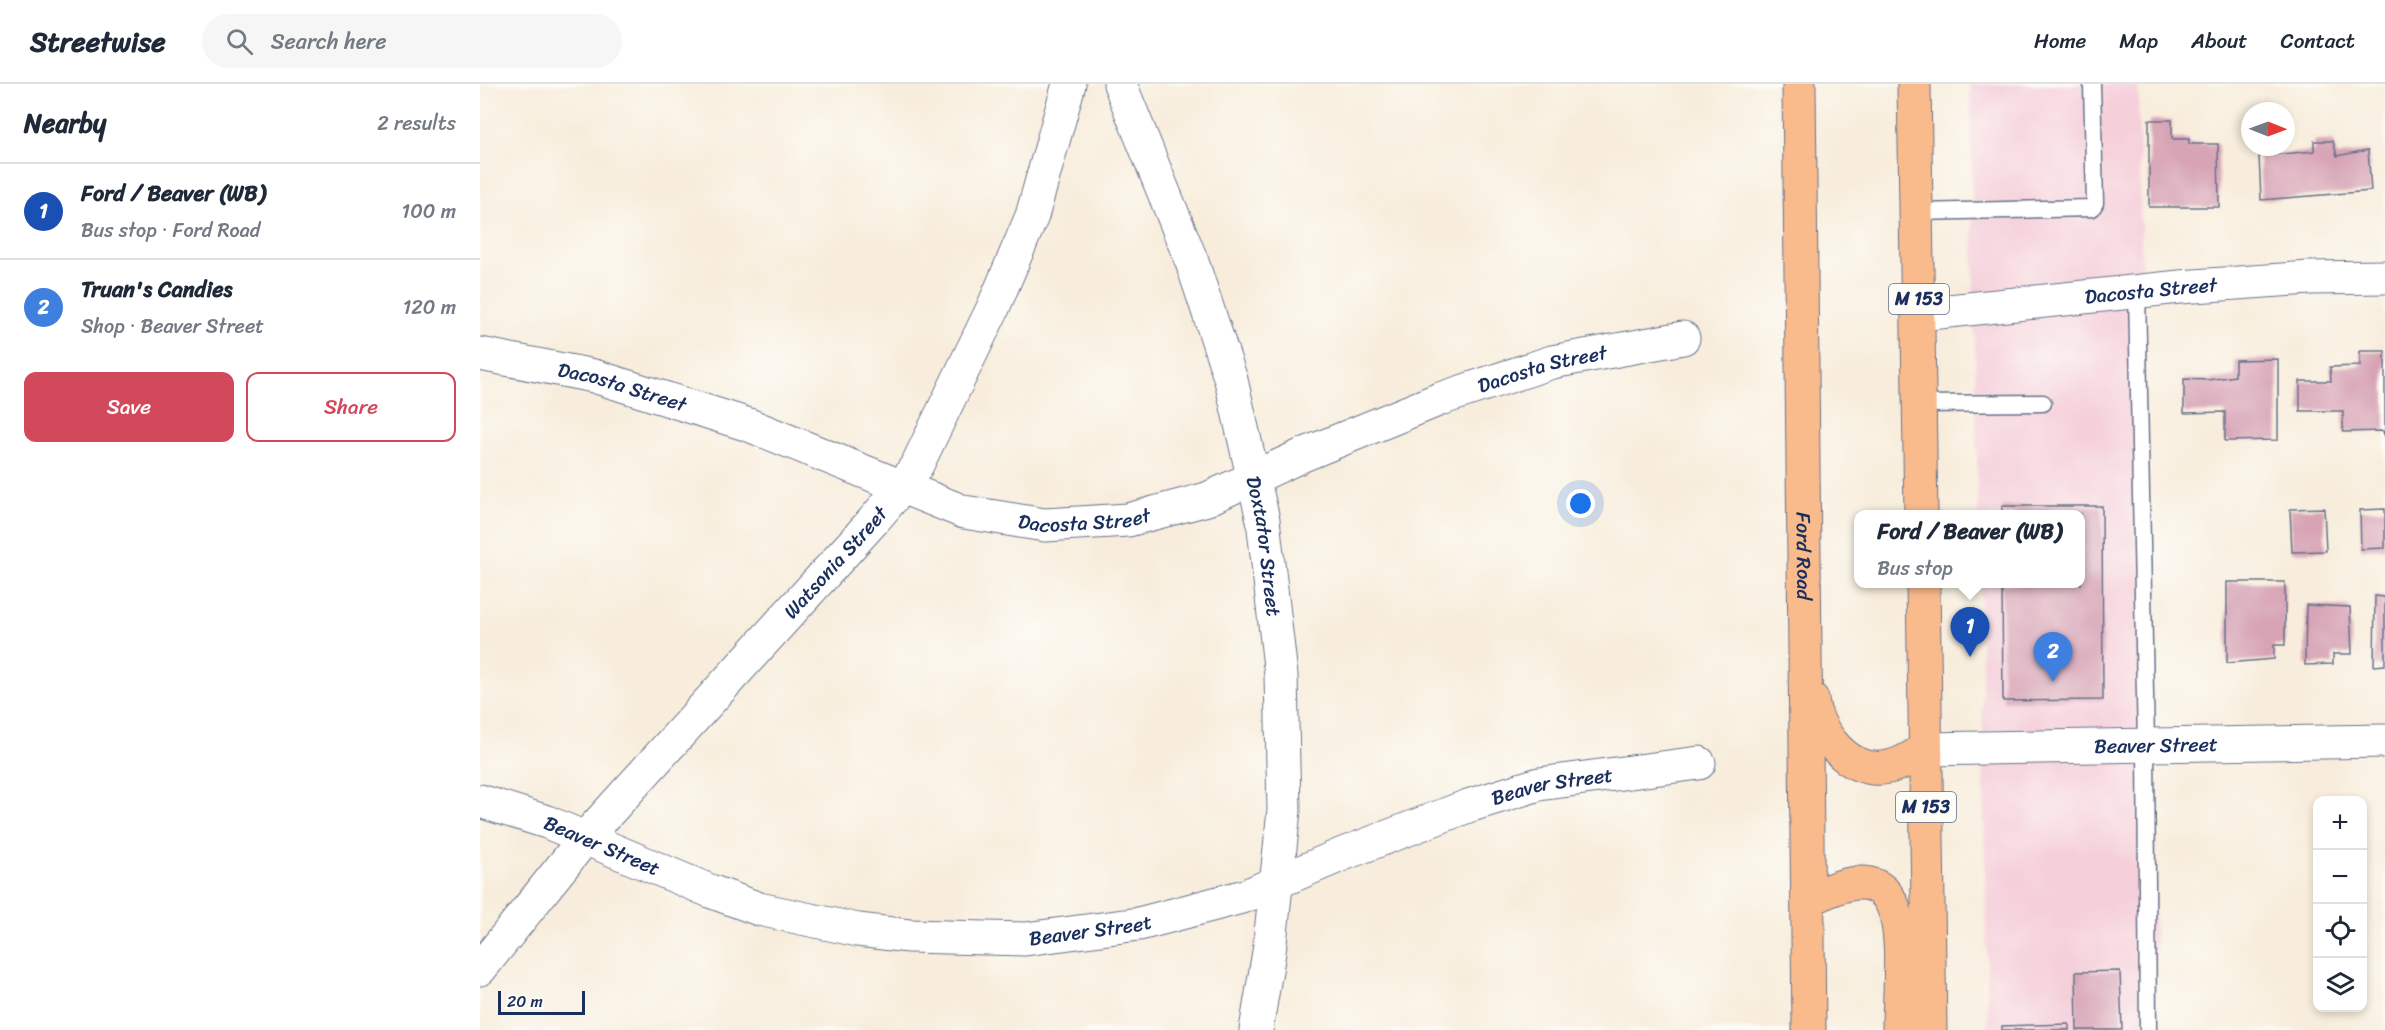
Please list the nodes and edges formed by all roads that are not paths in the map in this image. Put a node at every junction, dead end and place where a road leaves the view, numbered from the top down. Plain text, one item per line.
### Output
1 (1069, 84) edge
2 (1120, 84) edge
3 (1799, 84) edge
4 (1914, 84) edge
5 (2091, 84) edge
6 (1916, 212) junction
7 (2385, 277) edge
8 (2137, 292) junction
9 (1920, 314) junction
10 (1683, 338) dead end
11 (480, 354) edge
12 (2043, 403) dead end
13 (1919, 404) junction
14 (1253, 477) junction
15 (902, 487) junction
16 (1921, 510) edge
17 (1923, 588) edge
18 (1805, 640) junction
19 (2385, 741) edge
20 (2146, 745) junction
21 (1925, 749) junction
22 (1699, 762) dead end
23 (480, 801) edge
24 (585, 838) junction
25 (1276, 882) junction
26 (1808, 902) junction
27 (480, 969) edge
28 (1256, 1030) edge
29 (1809, 1030) edge
30 (1899, 1030) edge
31 (1930, 1030) edge
32 (2148, 1030) edge

1 - 15 street, Watsonia Street
2 - 14 street, Doxtator Street
3 - 18 main road, Ford Road
4 - 6 main road, M 153
5 - 6 lane
6 - 9 main road, M 153
7 - 8 street, Dacosta Street
8 - 9 street, Dacosta Street
8 - 20 lane
9 - 13 main road, M 153
10 - 14 street, Dacosta Street
11 - 15 street, Dacosta Street
12 - 13 lane
13 - 16 main road, M 153
14 - 15 street, Dacosta Street
14 - 25 street, Doxtator Street
15 - 24 street, Watsonia Street
17 - 21 main road, M 153
18 - 21 main road
18 - 26 main road, Ford Road
19 - 20 street, Beaver Street
20 - 21 street, Beaver Street
20 - 32 lane
21 - 31 main road, M 153
22 - 25 street, Beaver Street
23 - 24 street, Beaver Street
24 - 25 street, Beaver Street
24 - 27 street, Watsonia Street
25 - 28 street, Doxtator Street
26 - 29 main road, Ford Road
26 - 30 main road

